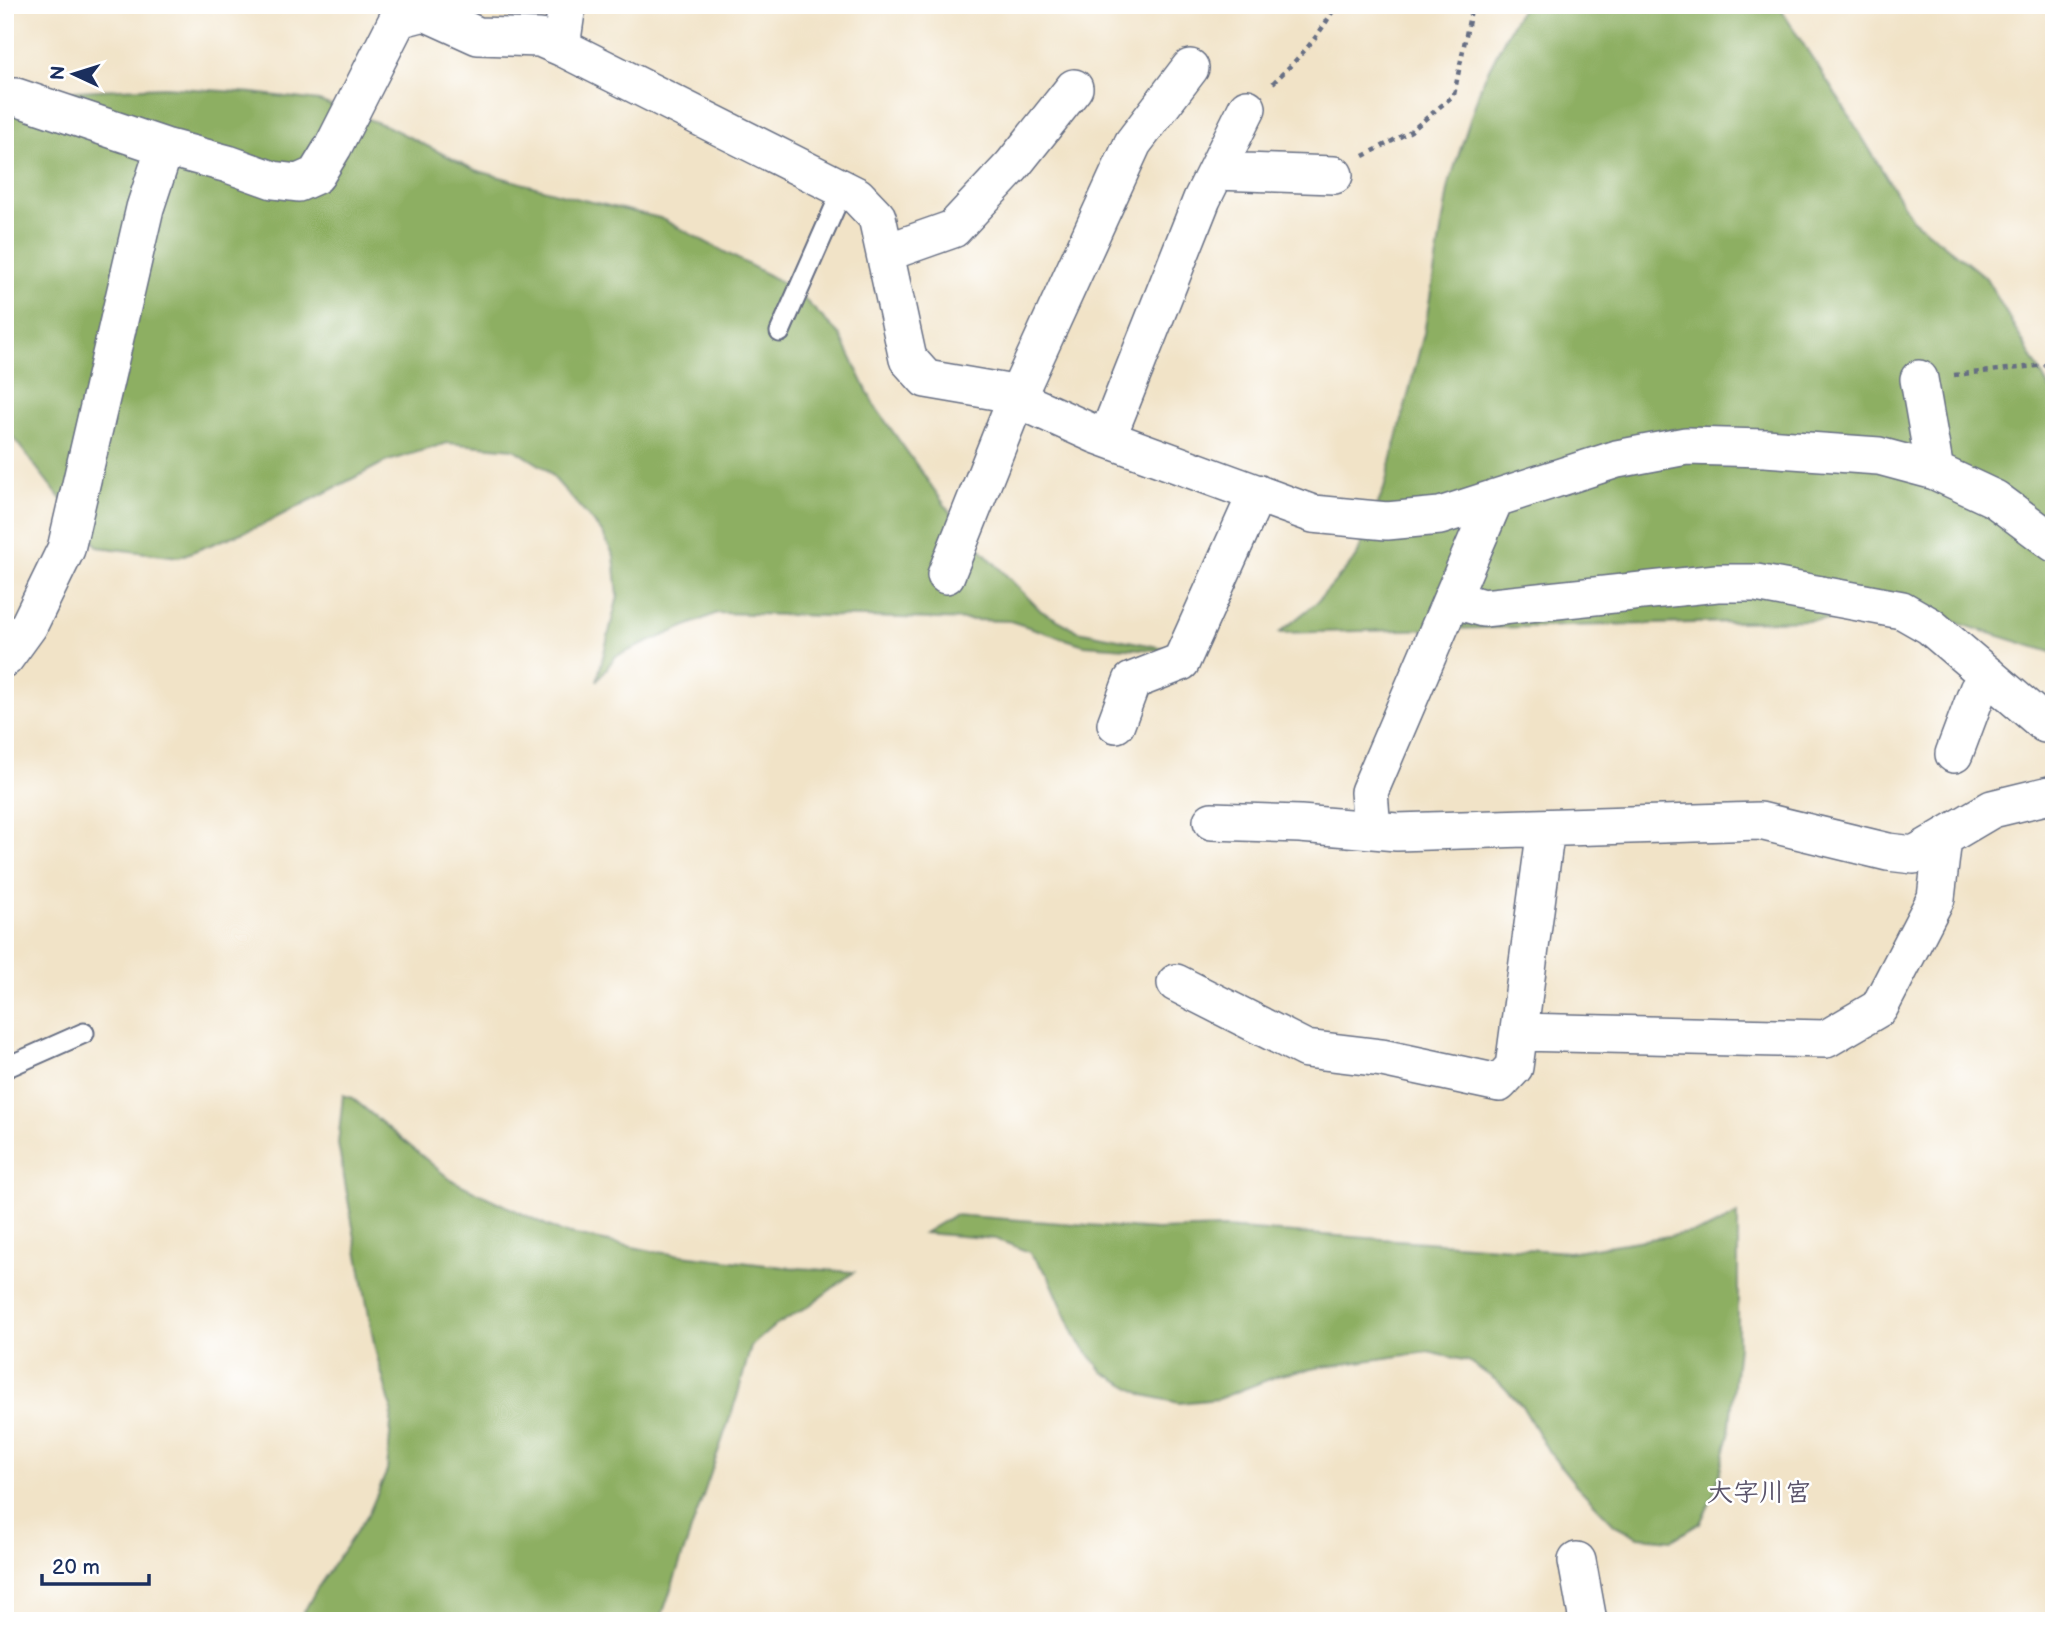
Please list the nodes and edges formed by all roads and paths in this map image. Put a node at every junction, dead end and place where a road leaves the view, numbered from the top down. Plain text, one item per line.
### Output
1 (568, 5) edge
2 (1336, 5) edge
3 (1472, 5) edge
4 (561, 47) junction
5 (1190, 68) dead end
6 (1074, 88) dead end
7 (5, 98) edge
8 (1247, 108) joint
9 (165, 146) junction
10 (1216, 171) junction
11 (1334, 176) joint
12 (843, 190) junction
13 (886, 253) junction
14 (780, 332) dead end
15 (2054, 364) edge
16 (1919, 379) joint
17 (1016, 399) junction
18 (1107, 439) junction
19 (1935, 471) junction
20 (1257, 493) junction
21 (1495, 498) junction
22 (2054, 543) edge
23 (946, 575) dead end
24 (1452, 598) junction
25 (5, 658) edge
26 (1989, 676) junction
27 (1116, 724) dead end
28 (2045, 724) dead end
29 (1954, 754) dead end
30 (2054, 794) edge
31 (1212, 821) dead end
32 (1546, 828) junction
33 (1372, 830) junction
34 (1943, 838) junction
35 (1176, 982) dead end
36 (1519, 1032) junction
37 (84, 1033) dead end
38 (5, 1068) edge
39 (1577, 1561) dead end
40 (1588, 1621) edge

1 - 4 street
2 - 8 path
3 - 11 path
4 - 9 street
4 - 12 street
5 - 17 street
6 - 13 street
7 - 9 street
8 - 10 street
9 - 25 street
10 - 11 street
10 - 18 street
12 - 13 street
12 - 14 lane
13 - 17 street
15 - 16 path
16 - 19 street
17 - 18 street
17 - 23 street
18 - 20 street
19 - 21 street
19 - 22 street
20 - 21 street
20 - 27 street
21 - 24 street
24 - 26 street
24 - 33 street
26 - 28 street
26 - 29 street
30 - 34 street
31 - 33 street
32 - 33 street
32 - 34 street
32 - 36 street
34 - 36 street
35 - 36 street
37 - 38 lane
39 - 40 street

